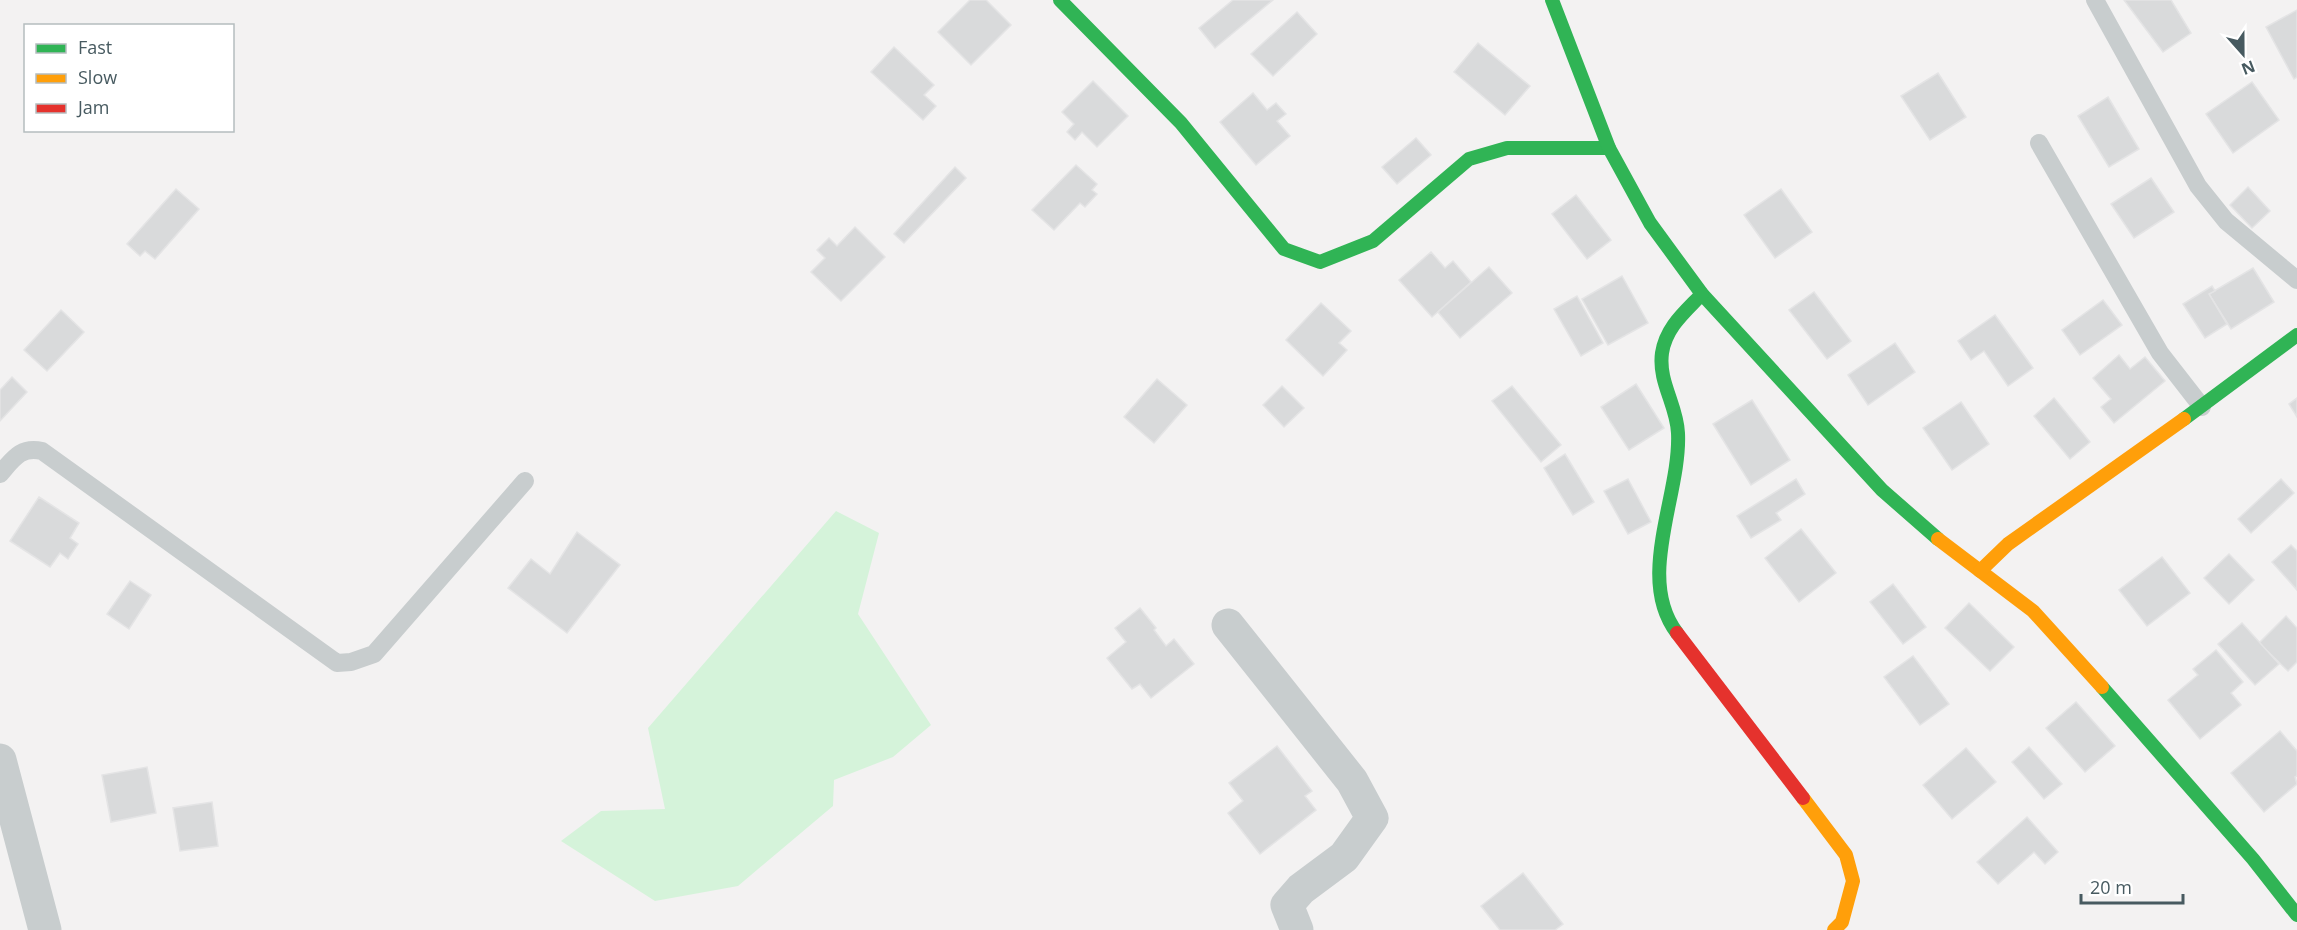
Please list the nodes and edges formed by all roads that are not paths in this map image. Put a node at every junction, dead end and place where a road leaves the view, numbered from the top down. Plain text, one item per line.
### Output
1 (1060, 0) edge
2 (1552, 0) edge
3 (2095, 0) edge
4 (2039, 143) dead end
5 (1609, 148) junction
6 (2297, 280) edge
7 (1702, 294) junction
8 (2297, 335) edge
9 (2202, 408) junction
10 (0, 474) edge
11 (525, 481) dead end
12 (1980, 571) junction
13 (1228, 625) dead end
14 (0, 760) edge
15 (2297, 915) edge
16 (45, 930) edge
17 (1297, 930) edge
18 (1834, 930) edge

1 - 5 street
2 - 5 street
3 - 6 lane
4 - 9 lane
5 - 7 street
7 - 12 street
7 - 18 street
8 - 9 street
9 - 12 street
10 - 11 lane
12 - 15 street
13 - 17 street
14 - 16 street

